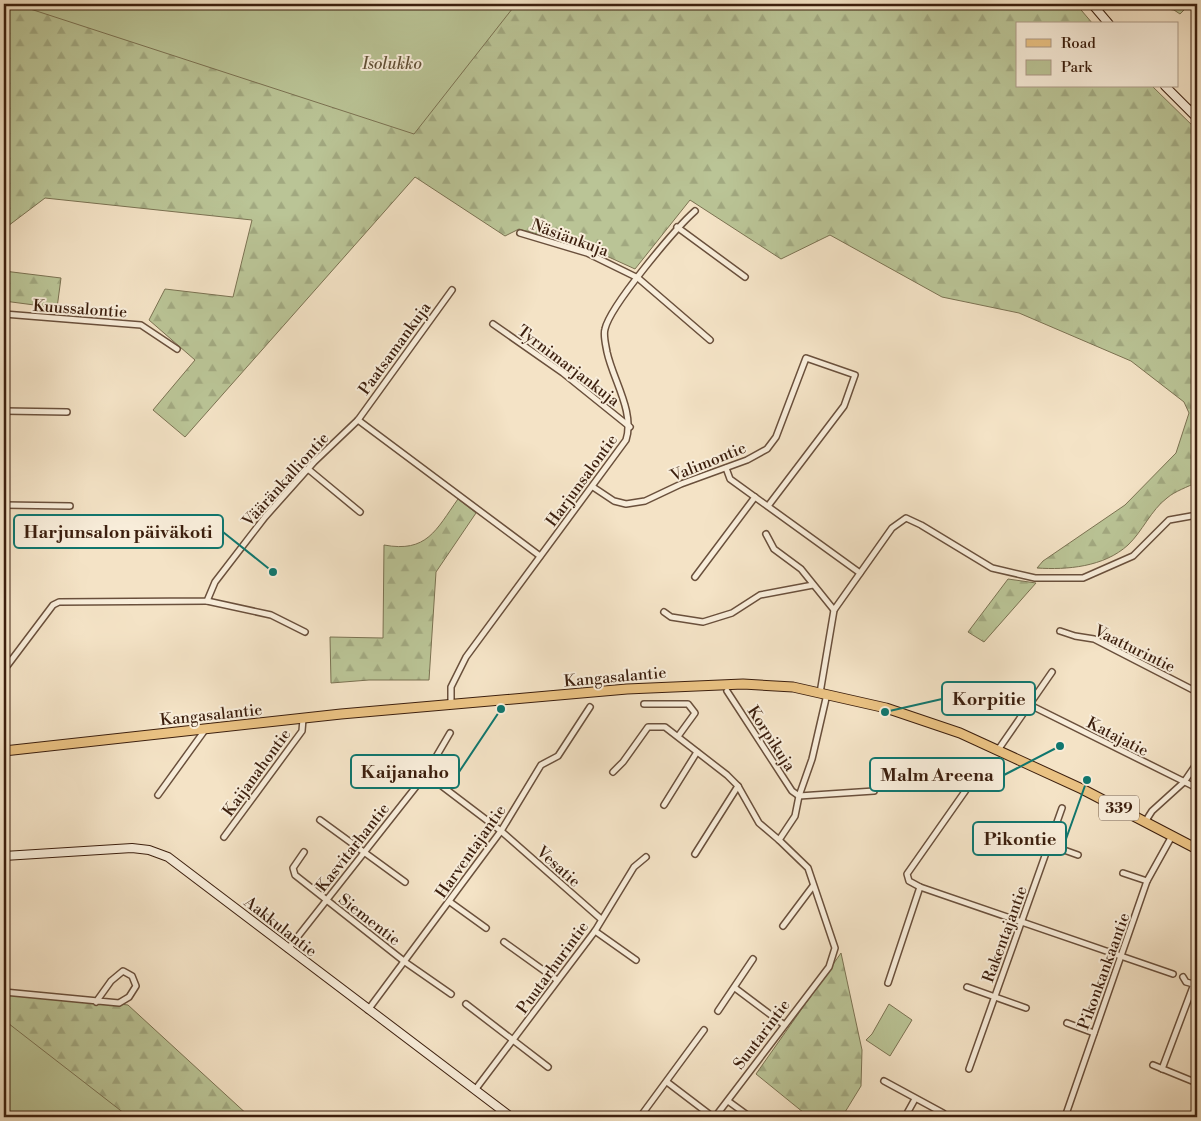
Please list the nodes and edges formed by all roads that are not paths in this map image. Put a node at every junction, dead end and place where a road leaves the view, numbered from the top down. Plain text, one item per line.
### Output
1 (1092, 4) edge
2 (1107, 22) edge
3 (1168, 88) edge
4 (1197, 103) edge
5 (1190, 111) junction
6 (1197, 118) edge
7 (695, 211) dead end
8 (677, 227) junction
9 (520, 233) dead end
10 (745, 277) dead end
11 (638, 278) junction
12 (452, 290) dead end
13 (4, 314) edge
14 (493, 324) dead end
15 (710, 340) dead end
16 (177, 350) dead end
17 (4, 411) edge
18 (67, 412) dead end
19 (358, 420) junction
20 (630, 427) junction
21 (726, 468) junction
22 (308, 469) junction
23 (593, 487) junction
24 (755, 497) junction
25 (4, 505) edge
26 (70, 506) dead end
27 (768, 506) junction
28 (360, 512) dead end
29 (1197, 515) edge
30 (766, 534) dead end
31 (540, 556) junction
32 (860, 573) junction
33 (695, 577) dead end
34 (813, 585) junction
35 (207, 601) junction
36 (834, 610) junction
37 (664, 612) dead end
38 (1060, 631) dead end
39 (305, 632) dead end
40 (4, 670) edge
41 (1052, 672) dead end
42 (727, 691) dead end
43 (1197, 692) edge
44 (824, 693) junction
45 (644, 704) dead end
46 (1028, 704) junction
47 (451, 705) junction
48 (590, 707) dead end
49 (302, 719) junction
50 (205, 730) junction
51 (450, 733) dead end
52 (678, 736) junction
53 (998, 750) junction
54 (4, 751) edge
55 (697, 752) junction
56 (1197, 763) edge
57 (613, 772) dead end
58 (426, 774) junction
59 (973, 780) dead end
60 (1184, 782) junction
61 (738, 786) junction
62 (1197, 788) edge
63 (874, 791) dead end
64 (158, 795) dead end
65 (799, 796) junction
66 (664, 806) dead end
67 (1062, 808) dead end
68 (320, 820) dead end
69 (1145, 822) junction
70 (501, 831) junction
71 (1019, 834) dead end
72 (1172, 836) junction
73 (224, 837) dead end
74 (779, 840) junction
75 (1050, 845) junction
76 (1197, 849) edge
77 (304, 852) dead end
78 (363, 852) junction
79 (695, 854) dead end
80 (1078, 855) dead end
81 (4, 856) edge
82 (646, 857) dead end
83 (1123, 873) dead end
84 (1147, 881) junction
85 (406, 882) dead end
86 (813, 886) junction
87 (920, 888) junction
88 (326, 900) junction
89 (450, 902) junction
90 (601, 919) junction
91 (1022, 922) junction
92 (782, 926) dead end
93 (486, 928) dead end
94 (595, 932) junction
95 (504, 942) dead end
96 (288, 949) junction
97 (1122, 957) junction
98 (753, 959) dead end
99 (636, 960) dead end
100 (405, 962) junction
101 (1173, 974) dead end
102 (1183, 978) dead end
103 (557, 980) junction
104 (888, 983) dead end
105 (1196, 984) edge
106 (967, 987) dead end
107 (735, 988) junction
108 (4, 992) edge
109 (450, 994) dead end
110 (995, 997) junction
111 (96, 1002) junction
112 (466, 1004) dead end
113 (1026, 1008) dead end
114 (368, 1010) junction
115 (718, 1011) dead end
116 (1066, 1023) dead end
117 (783, 1024) junction
118 (704, 1030) dead end
119 (1094, 1033) junction
120 (512, 1041) junction
121 (1154, 1065) dead end
122 (548, 1066) dead end
123 (969, 1069) dead end
124 (1162, 1069) junction
125 (884, 1081) dead end
126 (666, 1082) junction
127 (1197, 1083) edge
128 (475, 1090) junction
129 (915, 1099) junction
130 (728, 1101) junction
131 (943, 1113) dead end
132 (511, 1117) edge
133 (640, 1117) edge
134 (714, 1117) edge
135 (750, 1117) edge
136 (905, 1117) edge
137 (1065, 1117) edge

1 - 2 street
3 - 5 street
4 - 5 street
5 - 6 street
7 - 8 street, Harjunsalontie
8 - 10 street
8 - 11 street, Harjunsalontie
9 - 11 street, Näsiänkuja
11 - 15 street, Näsiänkuja
11 - 20 street, Harjunsalontie
12 - 19 street, Paatsamankuja
13 - 16 street, Kuussalontie
14 - 20 street, Tyrnimarjankuja
17 - 18 street
19 - 22 street, Vääränkalliontie
19 - 31 street
20 - 23 street, Harjunsalontie
21 - 23 street, Valimontie
21 - 24 street
21 - 27 street, Valimontie
22 - 28 street
22 - 35 street, Vääränkalliontie
23 - 31 street, Harjunsalontie
24 - 27 street
24 - 33 street
25 - 26 street
27 - 32 street
29 - 32 street
30 - 34 street
31 - 47 street, Harjunsalontie
32 - 36 street
34 - 36 street
34 - 37 street
35 - 39 street
35 - 40 street
36 - 44 street
38 - 43 street, Vaatturintie
41 - 46 street
42 - 65 street, Korpikuja
44 - 47 main road, Kangasalantie / 339
44 - 53 main road, Kangasalantie / 339
44 - 65 street
45 - 52 street
46 - 53 street
46 - 60 street, Katajatie
47 - 49 main road, Kangasalantie / 339
48 - 70 street, Harventajantie
49 - 50 main road, Kangasalantie / 339
49 - 73 street, Kaijanahontie
50 - 54 main road, Kangasalantie / 339
50 - 64 street
51 - 58 street, Kasvitarhantie
52 - 55 street
52 - 57 street
53 - 69 main road, Kangasalantie / 339
55 - 61 street
55 - 66 street
56 - 60 street
58 - 70 street, Vesatie
58 - 78 street, Kasvitarhantie
59 - 87 street
60 - 62 street, Katajatie
60 - 69 street
61 - 74 street
61 - 79 street
63 - 65 street
65 - 74 street
67 - 75 street, Rakentajantie
68 - 78 street
69 - 72 main road, Kangasalantie / 339
70 - 89 street, Harventajantie
70 - 90 street, Vesatie
71 - 75 street
72 - 76 main road, Kangasalantie / 339
72 - 84 street, Pikonkankaantie
74 - 86 street
75 - 80 street
75 - 91 street, Rakentajantie
77 - 88 street, Siementie
78 - 85 street
78 - 88 street, Kasvitarhantie
81 - 96 street, Aakkulantie
82 - 90 street, Puutarhurintie
83 - 84 street
84 - 97 street, Pikonkankaantie
86 - 92 street
86 - 117 street, Suutarintie
87 - 91 street
87 - 104 street
88 - 96 street, Kasvitarhantie
88 - 100 street, Siementie
89 - 93 street
89 - 100 street, Harventajantie
90 - 94 street, Puutarhurintie
91 - 97 street
91 - 110 street, Rakentajantie
94 - 99 street
94 - 103 street, Puutarhurintie
95 - 103 street
96 - 114 street, Aakkulantie
97 - 101 street
97 - 119 street, Pikonkankaantie
98 - 107 street
100 - 109 street, Siementie
100 - 114 street, Harventajantie
102 - 105 street
103 - 120 street, Puutarhurintie
105 - 124 street
106 - 110 street
107 - 115 street
107 - 117 street
108 - 111 street
110 - 113 street
110 - 123 street, Rakentajantie
111 - 111 street
112 - 120 street
114 - 128 street, Aakkulantie
116 - 119 street
117 - 130 street, Suutarintie
118 - 126 street
119 - 137 street, Pikonkankaantie
120 - 122 street
120 - 128 street, Puutarhurintie
121 - 124 street
124 - 127 street
125 - 129 street
126 - 133 street
126 - 134 street
128 - 132 street, Aakkulantie
129 - 131 street
129 - 136 street
130 - 134 street, Suutarintie
130 - 135 street

